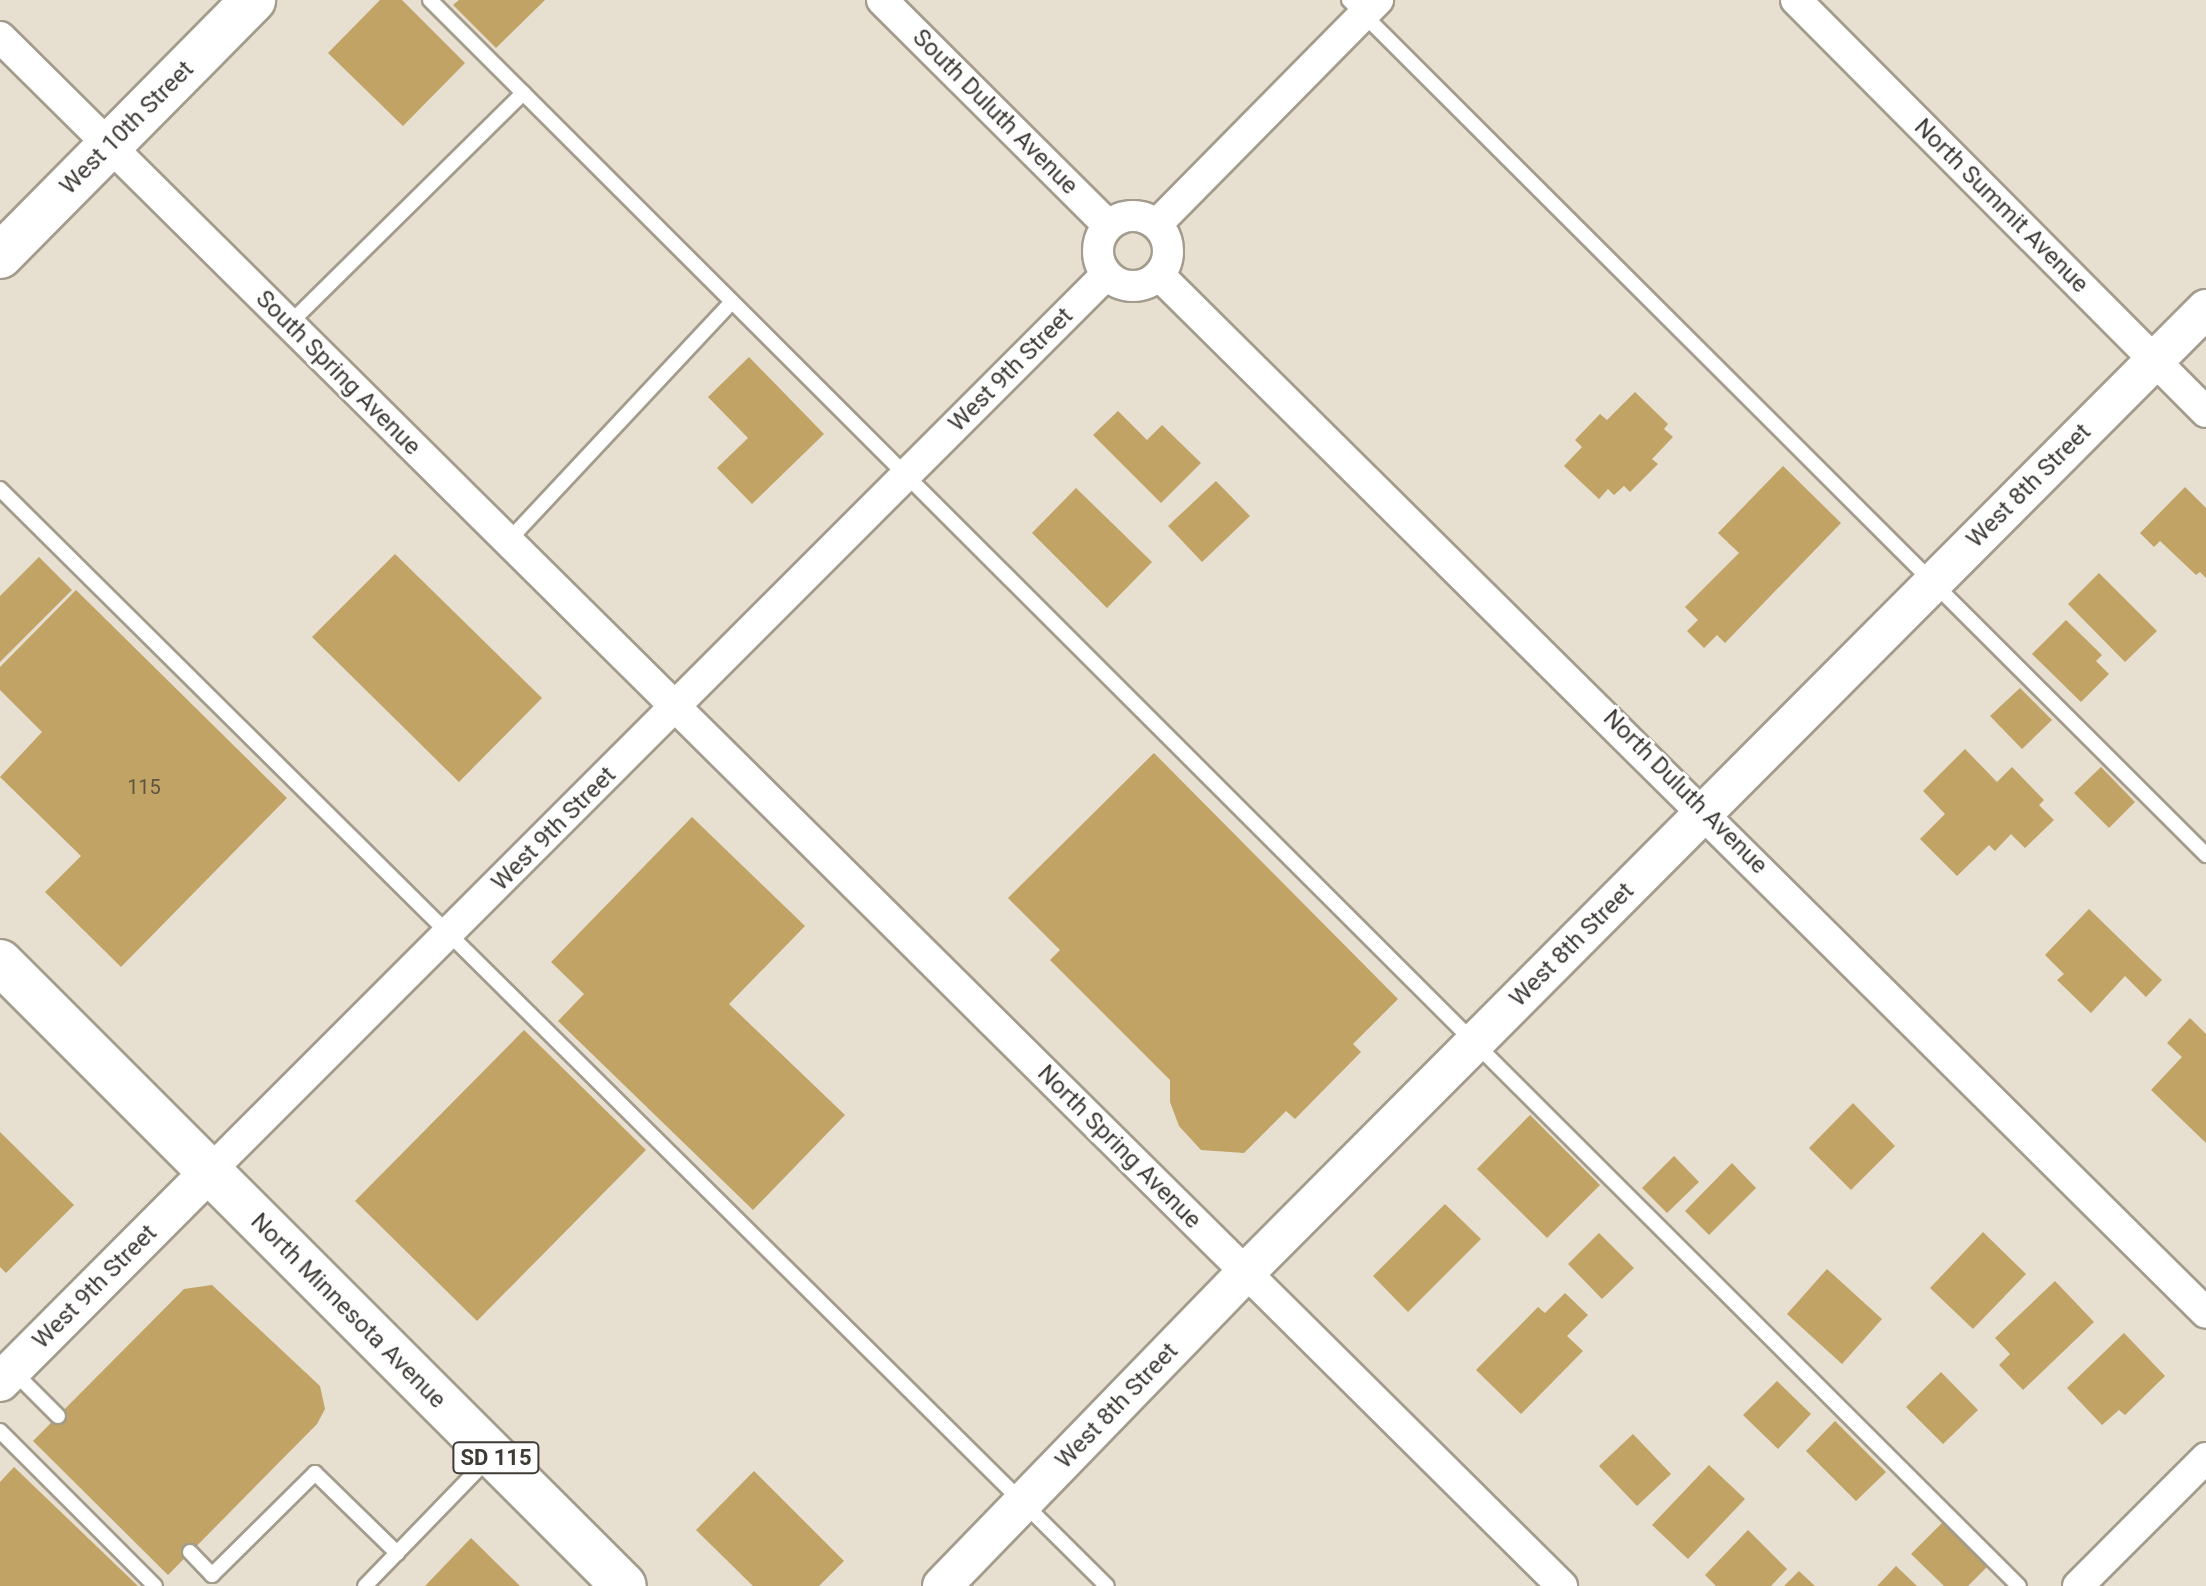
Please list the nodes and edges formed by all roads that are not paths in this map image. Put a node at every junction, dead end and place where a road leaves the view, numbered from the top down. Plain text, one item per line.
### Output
1 (253, 0) edge
2 (430, 0) edge
3 (882, 0) edge
4 (1796, 0) edge
5 (1364, 5) edge
6 (0, 37) edge
7 (523, 93) junction
8 (108, 147) junction
9 (1157, 224) junction
10 (1108, 225) junction
11 (0, 256) edge
12 (1106, 275) junction
13 (1159, 275) junction
14 (732, 302) junction
15 (2206, 309) edge
16 (289, 324) junction
17 (2154, 361) junction
18 (2206, 412) edge
19 (907, 476) junction
20 (0, 489) edge
21 (509, 540) junction
22 (1932, 583) junction
23 (678, 706) junction
24 (1705, 811) junction
25 (2206, 855) edge
26 (449, 933) junction
27 (0, 962) edge
28 (1476, 1041) junction
29 (209, 1172) junction
30 (1245, 1273) junction
31 (2206, 1313) edge
32 (6, 1376) edge
33 (58, 1416) dead end
34 (0, 1431) edge
35 (492, 1455) junction
36 (2206, 1458) edge
37 (1023, 1503) junction
38 (190, 1552) dead end
39 (397, 1553) junction
40 (155, 1586) edge
41 (365, 1586) edge
42 (624, 1586) edge
43 (942, 1586) edge
44 (1107, 1586) edge
45 (1562, 1586) edge
46 (2019, 1586) edge
47 (2078, 1586) edge

1 - 8 main road, West 10th Street
2 - 7 lane
3 - 10 street, South Duluth Avenue
4 - 17 street, North Summit Avenue
5 - 9 street
5 - 22 lane
6 - 8 street, South Spring Avenue
7 - 14 lane
7 - 16 lane
8 - 11 main road, West 10th Street
8 - 16 street, South Spring Avenue
9 - 10 street
9 - 13 street
10 - 12 street
12 - 13 street
12 - 19 street, West 9th Street
13 - 24 street, North Duluth Avenue
14 - 19 lane
14 - 21 lane
15 - 17 street, West 8th Street
16 - 21 street, South Spring Avenue
17 - 18 street, North Summit Avenue
17 - 22 street, West 8th Street
19 - 23 street, West 9th Street
19 - 28 lane
20 - 26 lane
21 - 23 street, South Spring Avenue
22 - 24 street, West 8th Street
22 - 25 lane
23 - 26 street, West 9th Street
23 - 30 street, North Spring Avenue
24 - 28 street, West 8th Street
24 - 31 street, North Duluth Avenue
26 - 29 street, West 9th Street
26 - 37 lane
27 - 29 main road, SD 115
28 - 30 street, West 8th Street
28 - 46 lane
29 - 32 street, West 9th Street
29 - 35 main road, North Minnesota Avenue / SD 115
30 - 37 street, West 8th Street
30 - 45 street, North Spring Avenue
32 - 33 lane
34 - 40 lane
35 - 39 lane
35 - 42 main road, North Minnesota Avenue / SD 115
36 - 47 street
37 - 43 street, West 8th Street
37 - 44 lane
38 - 39 lane
39 - 41 lane

